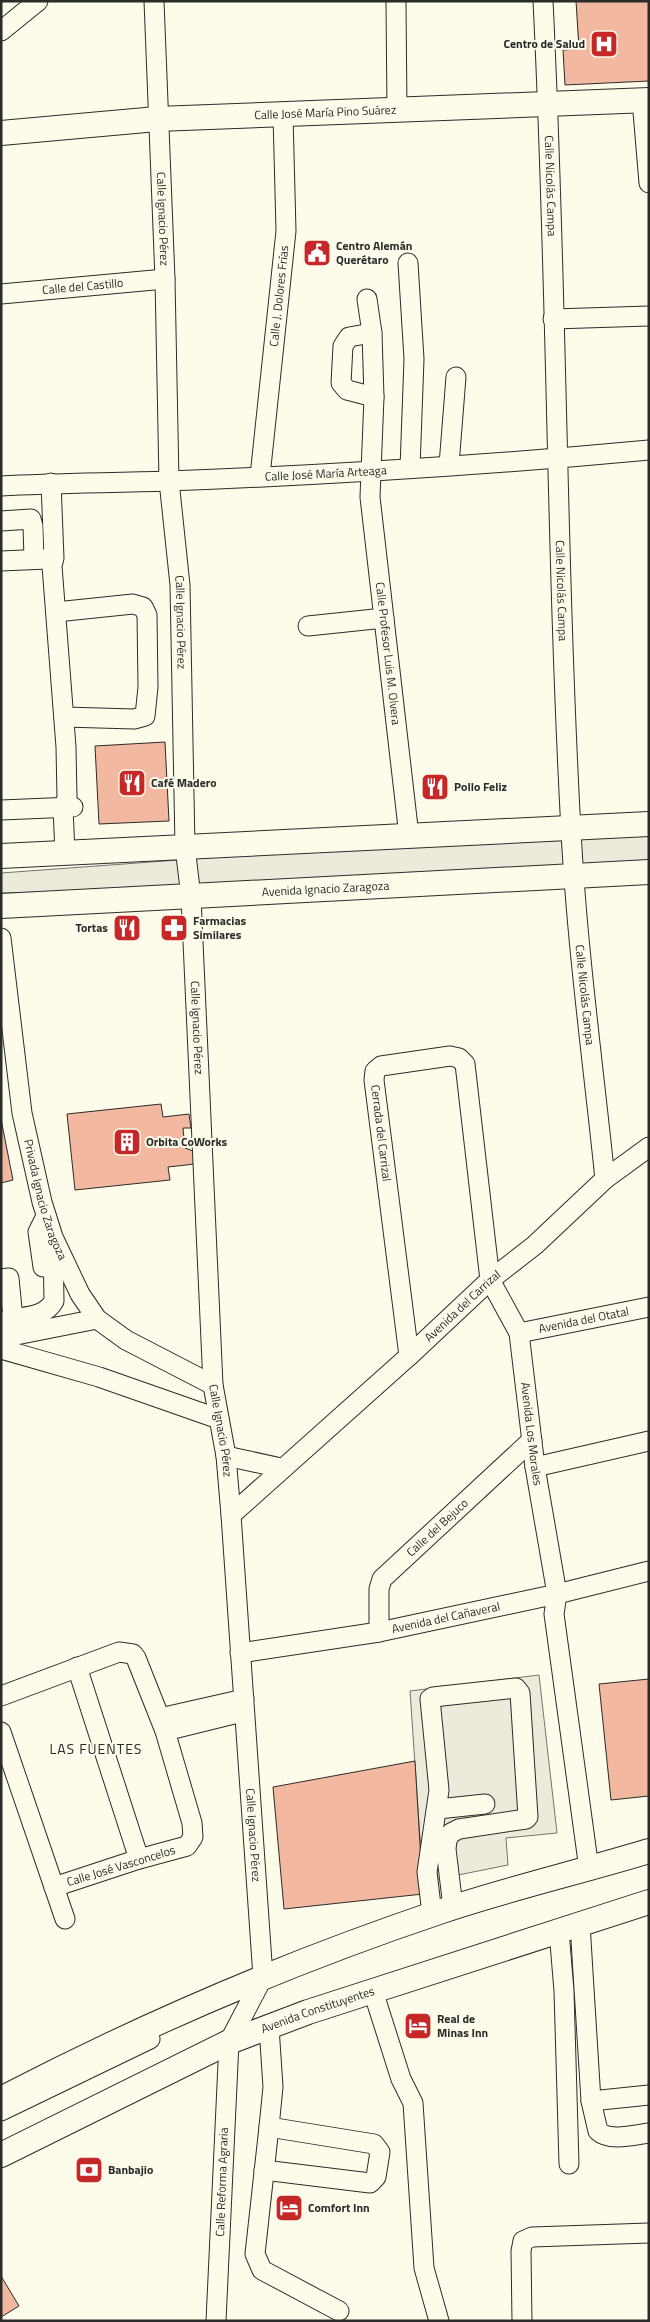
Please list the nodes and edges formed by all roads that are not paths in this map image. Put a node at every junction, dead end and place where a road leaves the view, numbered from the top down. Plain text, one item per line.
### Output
1 (38, 1) edge
2 (154, 1) edge
3 (543, 1) edge
4 (396, 3) dead end
5 (1, 31) edge
6 (646, 100) edge
7 (548, 105) junction
8 (397, 111) junction
9 (283, 115) junction
10 (157, 119) junction
11 (1, 133) edge
12 (649, 183) edge
13 (408, 262) dead end
14 (164, 279) junction
15 (1, 294) edge
16 (367, 299) dead end
17 (649, 316) edge
18 (553, 319) junction
19 (372, 333) junction
20 (456, 377) dead end
21 (374, 397) junction
22 (649, 450) edge
23 (557, 458) junction
24 (449, 465) junction
25 (410, 468) junction
26 (371, 470) junction
27 (260, 476) junction
28 (169, 481) junction
29 (46, 484) junction
30 (1, 486) edge
31 (1, 521) edge
32 (47, 560) junction
33 (1, 561) edge
34 (56, 612) junction
35 (384, 618) junction
36 (308, 626) dead end
37 (64, 718) junction
38 (68, 804) junction
39 (1, 810) edge
40 (649, 824) edge
41 (571, 828) junction
42 (409, 836) junction
43 (185, 847) junction
44 (72, 853) junction
45 (1, 856) edge
46 (649, 872) edge
47 (574, 877) junction
48 (190, 897) junction
49 (1, 906) edge
50 (1, 938) edge
51 (649, 1147) edge
52 (605, 1179) junction
53 (46, 1216) junction
54 (53, 1237) junction
55 (1, 1280) edge
56 (490, 1280) junction
57 (37, 1306) dead end
58 (649, 1307) edge
59 (97, 1319) junction
60 (7, 1321) edge
61 (68, 1332) dead end
62 (519, 1333) junction
63 (1, 1338) edge
64 (126, 1340) junction
65 (1, 1349) edge
66 (409, 1356) junction
67 (213, 1385) junction
68 (219, 1419) junction
69 (532, 1440) junction
70 (649, 1441) edge
71 (226, 1456) junction
72 (535, 1467) junction
73 (282, 1468) junction
74 (231, 1515) junction
75 (649, 1571) edge
76 (557, 1594) junction
77 (379, 1632) junction
78 (240, 1653) junction
79 (77, 1667) junction
80 (1, 1696) edge
81 (245, 1705) junction
82 (163, 1725) junction
83 (1, 1732) edge
84 (485, 1804) dead end
85 (438, 1809) junction
86 (649, 1851) edge
87 (139, 1858) junction
88 (649, 1860) edge
89 (589, 1869) junction
90 (54, 1887) junction
91 (649, 1892) edge
92 (649, 1902) edge
93 (442, 1911) junction
94 (65, 1919) dead end
95 (570, 1927) junction
96 (259, 1983) junction
97 (373, 1991) junction
98 (269, 2027) junction
99 (233, 2035) junction
100 (649, 2095) edge
101 (1, 2099) edge
102 (591, 2101) junction
103 (1, 2111) edge
104 (269, 2127) junction
105 (649, 2133) edge
106 (1, 2142) edge
107 (1, 2155) edge
108 (569, 2164) dead end
109 (264, 2170) junction
110 (649, 2233) edge
111 (340, 2311) dead end
112 (216, 2321) edge
113 (439, 2321) edge
114 (522, 2321) edge

1 - 5 street
2 - 10 street, Calle Ignacio Pérez
3 - 7 street, Calle Nicolás Campa
4 - 8 street
6 - 7 main road, Calle José María Pino Suárez
6 - 12 street
7 - 8 main road, Calle José María Pino Suárez
7 - 18 street, Calle Nicolás Campa
8 - 9 main road, Calle José María Pino Suárez
9 - 10 main road, Calle José María Pino Suárez
9 - 27 street, Calle J. Dolores Frías
10 - 11 main road, Calle José María Pino Suárez
10 - 14 street, Calle Ignacio Pérez
13 - 25 street
14 - 15 street, Calle del Castillo
14 - 28 street, Calle Ignacio Pérez
16 - 19 street, Calle Profesor Luis M. Olvera
17 - 18 street
18 - 23 street, Calle Nicolás Campa
19 - 21 street, Calle Profesor Luis M. Olvera
19 - 21 street
20 - 24 street
21 - 26 street, Calle Profesor Luis M. Olvera
22 - 23 street, Calle José María Arteaga
23 - 24 street, Calle José María Arteaga
23 - 41 street, Calle Nicolás Campa
24 - 25 street, Calle José María Arteaga
25 - 26 street, Calle José María Arteaga
26 - 27 street, Calle José María Arteaga
26 - 35 street, Calle Profesor Luis M. Olvera
27 - 28 street, Calle José María Arteaga
28 - 29 street, Calle José María Arteaga
28 - 43 street, Calle Ignacio Pérez
29 - 30 street, Calle José María Arteaga
29 - 32 street
31 - 32 street
32 - 33 street
32 - 34 street
34 - 37 street
34 - 37 street
35 - 36 street
35 - 42 street, Calle Profesor Luis M. Olvera
37 - 38 street
38 - 39 street
38 - 44 street
40 - 41 main road
41 - 42 main road
41 - 47 street, Calle Nicolás Campa
42 - 43 main road
43 - 44 main road
43 - 48 street, Calle Ignacio Pérez
44 - 45 main road
46 - 47 main road, Avenida Ignacio Zaragoza
47 - 48 main road, Avenida Ignacio Zaragoza
47 - 52 street, Calle Nicolás Campa
48 - 49 main road, Avenida Ignacio Zaragoza
48 - 67 street, Calle Ignacio Pérez
50 - 53 street, Privada Ignacio Zaragoza
51 - 52 street, Avenida del Carrizal
52 - 56 street, Avenida del Carrizal
53 - 54 street, Privada Ignacio Zaragoza
53 - 57 street
54 - 59 street, Privada Ignacio Zaragoza
54 - 60 street
55 - 60 street
56 - 62 street, Avenida Los Morales
56 - 66 street, Avenida del Carrizal
56 - 66 street, Cerrada del Carrizal
58 - 62 street, Avenida del Otatal
59 - 63 street
59 - 64 street, Privada Ignacio Zaragoza
61 - 64 street
62 - 69 street, Avenida Los Morales
64 - 67 street, Privada Ignacio Zaragoza
65 - 68 street
66 - 73 street, Avenida del Carrizal
67 - 68 street, Calle Ignacio Pérez
68 - 71 street, Calle Ignacio Pérez
69 - 72 street, Avenida Los Morales
69 - 77 street, Calle del Bejuco
70 - 72 street
71 - 73 street
71 - 74 street, Calle Ignacio Pérez
72 - 76 street, Avenida Los Morales
73 - 74 street, Avenida del Carrizal
74 - 78 street, Calle Ignacio Pérez
75 - 76 street, Avenida del Cañaveral
76 - 77 street, Avenida del Cañaveral
76 - 89 street, Avenida Los Morales
77 - 78 street, Avenida del Cañaveral
78 - 81 street, Calle Ignacio Pérez
79 - 80 street, Calle José Vasconcelos
79 - 82 street, Calle José Vasconcelos
79 - 87 street
81 - 82 street
81 - 96 street, Calle Ignacio Pérez
82 - 87 street, Calle José Vasconcelos
83 - 90 street
84 - 85 street
85 - 93 street
85 - 93 street
86 - 89 main road
87 - 90 street, Calle José Vasconcelos
88 - 96 street
89 - 93 main road
90 - 94 street
91 - 99 street
92 - 95 main road, Avenida Constituyentes
93 - 96 main road
95 - 97 main road, Avenida Constituyentes
95 - 102 street
95 - 108 street
96 - 99 street
96 - 101 main road
96 - 103 street
97 - 98 main road, Avenida Constituyentes
97 - 113 street
98 - 99 main road, Avenida Constituyentes
98 - 104 street
99 - 106 street
99 - 107 main road, Avenida Constituyentes
99 - 112 street, Calle Reforma Agraria
100 - 102 street
102 - 105 street
104 - 109 street
104 - 109 street
109 - 111 street
110 - 114 street

